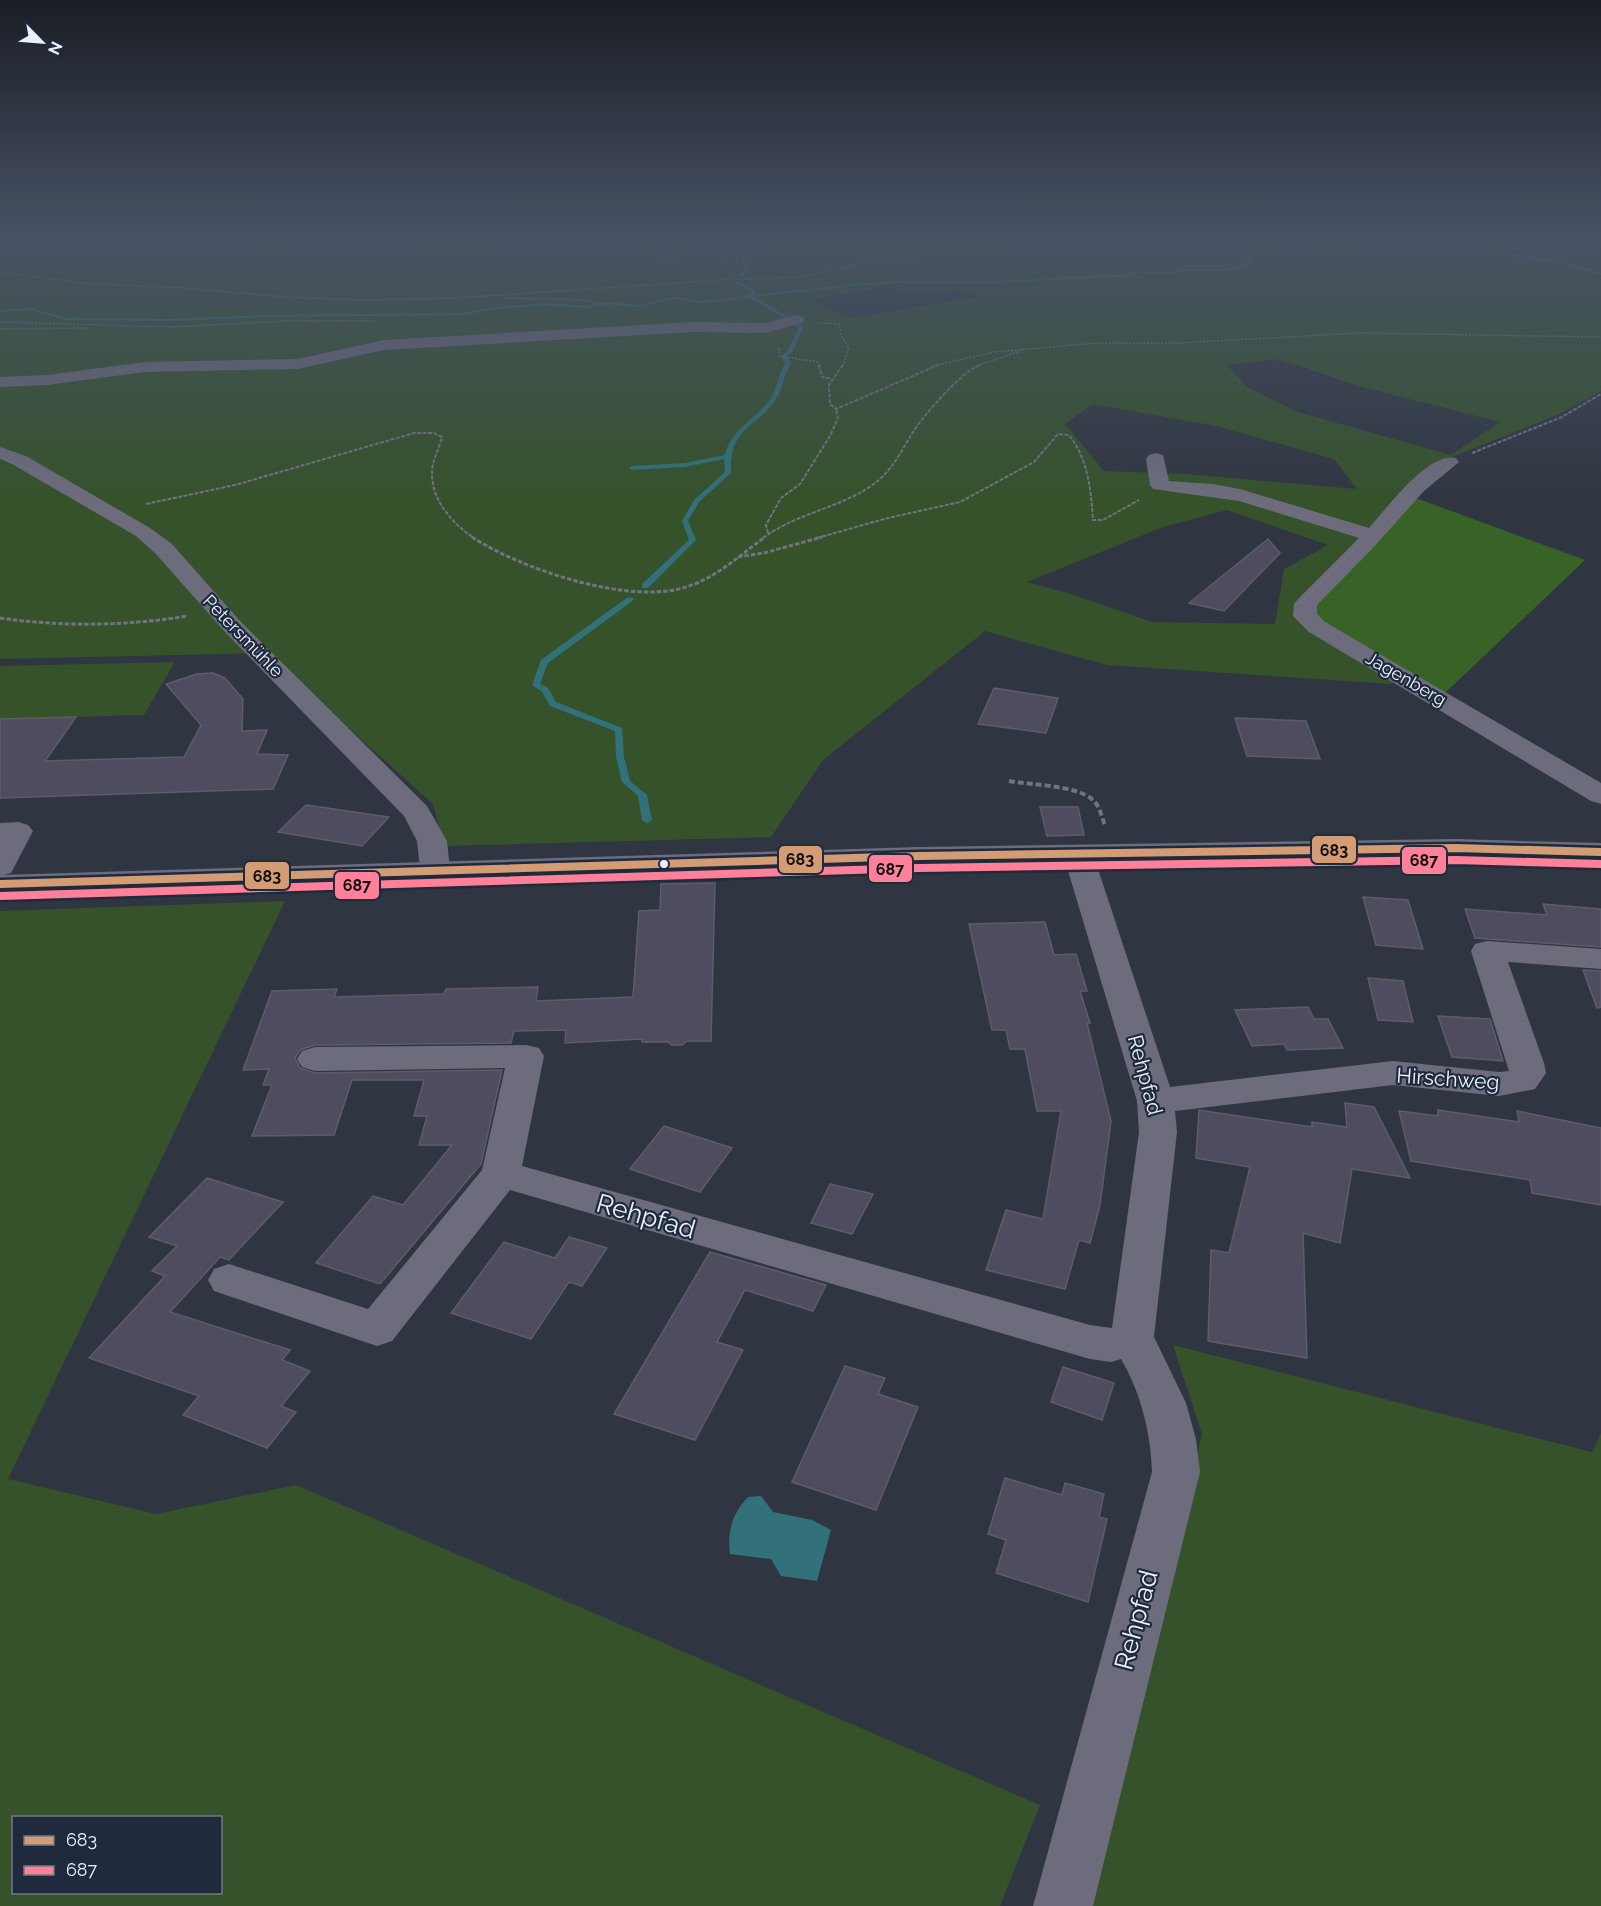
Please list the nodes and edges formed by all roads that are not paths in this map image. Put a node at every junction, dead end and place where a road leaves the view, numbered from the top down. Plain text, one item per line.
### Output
1 (789, 322) edge
2 (0, 382) edge
3 (0, 453) edge
4 (1156, 459) dead end
5 (1449, 462) road end
6 (1373, 536) junction
7 (1601, 795) edge
8 (0, 831) edge
9 (1092, 842) junction
10 (1601, 852) edge
11 (0, 867) edge
12 (435, 869) junction
13 (0, 884) edge
14 (1601, 959) edge
15 (315, 1059) dead end
16 (1156, 1101) junction
17 (501, 1174) junction
18 (229, 1280) dead end
19 (1132, 1339) junction
20 (1063, 1906) edge

1 - 2 street
3 - 12 street, Petersmühle
4 - 6 street
5 - 6 street, Jagenberg
6 - 7 street, Jagenberg
8 - 11 street
9 - 10 main road
9 - 12 main road
9 - 16 street, Rehpfad
12 - 13 main road
14 - 16 street, Hirschweg
15 - 17 street
16 - 19 street, Rehpfad
17 - 18 street
17 - 19 street, Rehpfad
19 - 20 street, Rehpfad

